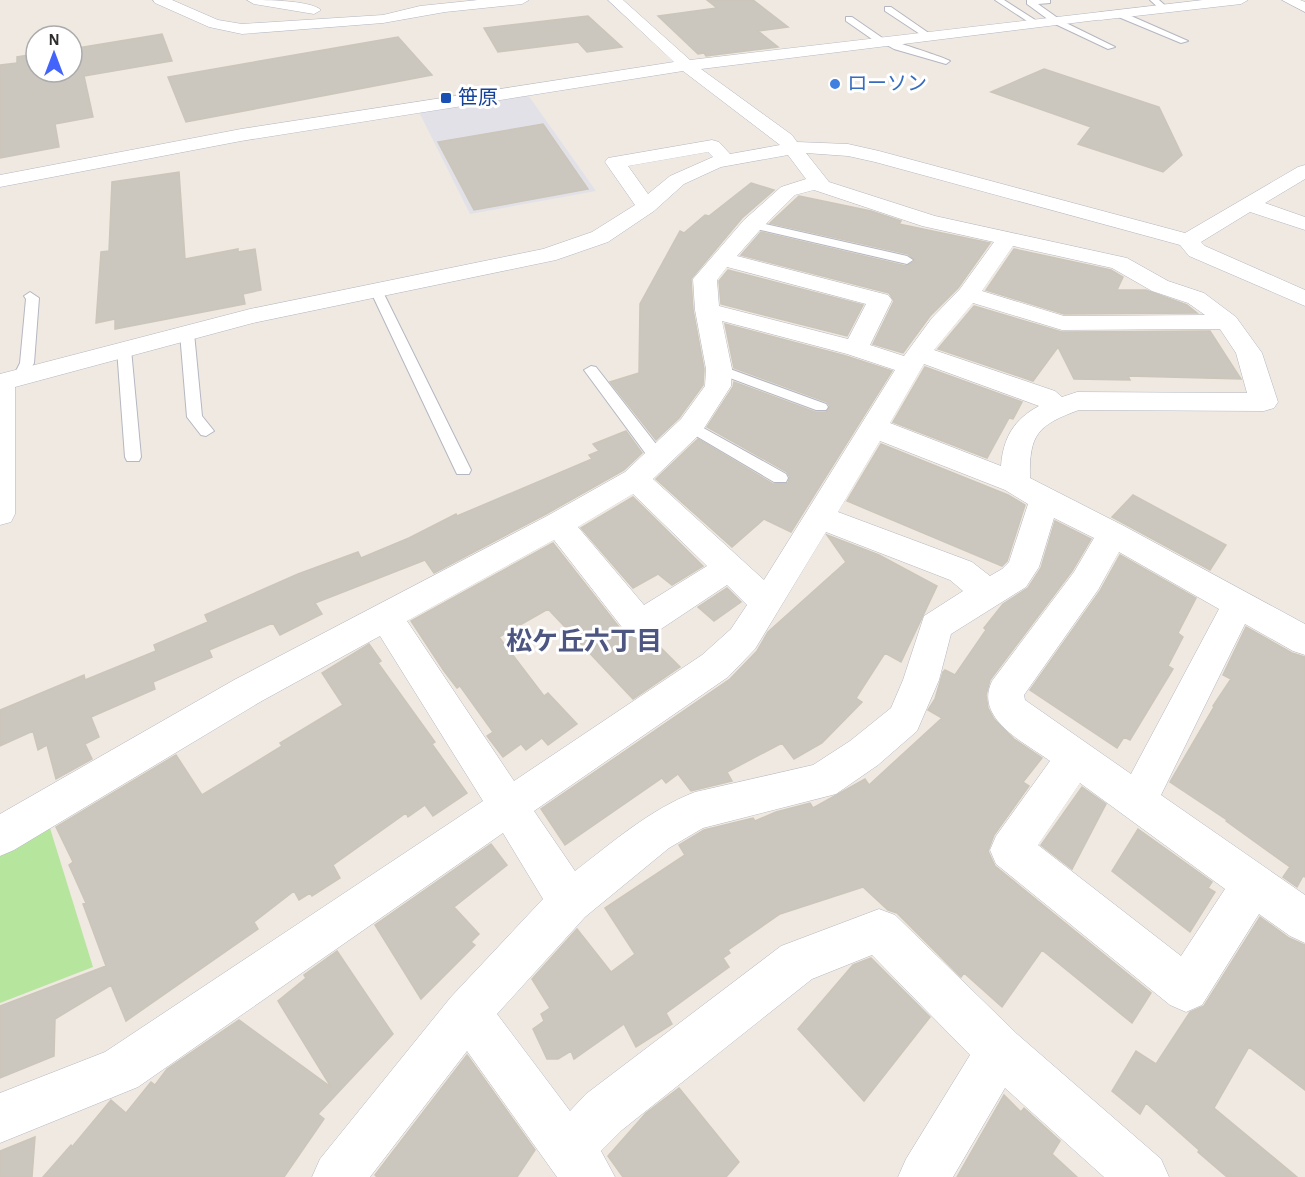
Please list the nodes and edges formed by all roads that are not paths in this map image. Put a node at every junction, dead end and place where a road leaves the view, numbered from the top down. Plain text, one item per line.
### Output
1 (160, 0) edge
2 (254, 0) edge
3 (522, 0) edge
4 (615, 0) edge
5 (999, 0) edge
6 (1241, 0) edge
7 (1289, 0) edge
8 (499, 1) edge
9 (1047, 1) edge
10 (1159, 4) edge
11 (443, 8) junction
12 (1305, 8) edge
13 (888, 9) dead end
14 (1125, 11) junction
15 (849, 19) dead end
16 (1057, 21) junction
17 (1036, 23) junction
18 (928, 36) junction
19 (885, 41) junction
20 (1184, 41) dead end
21 (1111, 47) dead end
22 (946, 62) dead end
23 (687, 66) junction
24 (792, 148) junction
25 (726, 160) junction
26 (1301, 178) edge
27 (0, 182) edge
28 (818, 182) junction
29 (1250, 205) junction
30 (647, 207) junction
31 (1305, 224) edge
32 (752, 225) junction
33 (1008, 238) junction
34 (1188, 240) junction
35 (721, 259) junction
36 (907, 260) dead end
37 (376, 290) junction
38 (968, 294) junction
39 (30, 296) dead end
40 (1305, 299) edge
41 (707, 310) junction
42 (1227, 322) junction
43 (187, 333) junction
44 (124, 349) junction
45 (856, 349) junction
46 (914, 360) junction
47 (718, 369) junction
48 (591, 370) dead end
49 (7, 380) edge
50 (821, 407) dead end
51 (1057, 407) junction
52 (691, 426) junction
53 (872, 427) junction
54 (206, 431) dead end
55 (133, 457) dead end
56 (657, 457) junction
57 (463, 470) dead end
58 (780, 478) dead end
59 (635, 479) junction
60 (1030, 491) junction
61 (0, 514) edge
62 (820, 517) junction
63 (558, 524) junction
64 (1113, 534) junction
65 (729, 568) junction
66 (989, 594) junction
67 (767, 603) junction
68 (1238, 604) junction
69 (385, 616) junction
70 (1305, 641) edge
71 (1075, 758) junction
72 (1138, 800) junction
73 (508, 808) junction
74 (0, 836) edge
75 (1253, 884) junction
76 (570, 902) junction
77 (1305, 921) edge
78 (467, 1013) junction
79 (1000, 1051) junction
80 (0, 1118) edge
81 (578, 1163) edge
82 (338, 1177) edge
83 (924, 1177) edge
84 (1143, 1177) edge

1 - 11 street
2 - 11 street
3 - 8 street
4 - 23 street
5 - 17 lane
6 - 10 street
7 - 12 street
8 - 11 street
9 - 16 lane
10 - 14 street
13 - 18 lane
14 - 16 street
14 - 20 lane
15 - 19 lane
16 - 17 street
16 - 21 lane
17 - 18 street
18 - 19 street
19 - 22 lane
19 - 23 street
23 - 24 street
23 - 27 street
24 - 25 street
24 - 28 street
24 - 34 street
25 - 30 street
25 - 30 street
26 - 29 street
28 - 32 street
28 - 33 street
29 - 31 street
29 - 34 street
30 - 37 street
32 - 35 street
32 - 36 lane
33 - 38 street
33 - 42 street
34 - 40 street
35 - 41 street
35 - 45 street
37 - 43 street
37 - 57 lane
38 - 42 street
38 - 46 street
39 - 49 lane
41 - 45 street
41 - 47 street
42 - 51 street
43 - 44 street
43 - 54 lane
44 - 49 street
44 - 55 lane
45 - 46 street
46 - 51 street
46 - 53 street
47 - 50 lane
47 - 52 street
48 - 56 lane
49 - 61 street
51 - 60 street
52 - 56 street
52 - 58 lane
53 - 60 street
53 - 62 street
56 - 59 street
59 - 63 street
59 - 65 street
60 - 64 street
60 - 66 street
62 - 66 street
62 - 67 street
63 - 65 street
63 - 69 street
64 - 68 street
64 - 71 street
65 - 67 street
66 - 76 street
67 - 73 street
68 - 70 street
68 - 72 street
69 - 73 street
69 - 74 street
71 - 72 street
71 - 75 street
72 - 75 street
73 - 76 street
73 - 80 street
75 - 77 street
76 - 78 street
78 - 81 street
78 - 82 street
79 - 81 street
79 - 83 street
79 - 84 street

